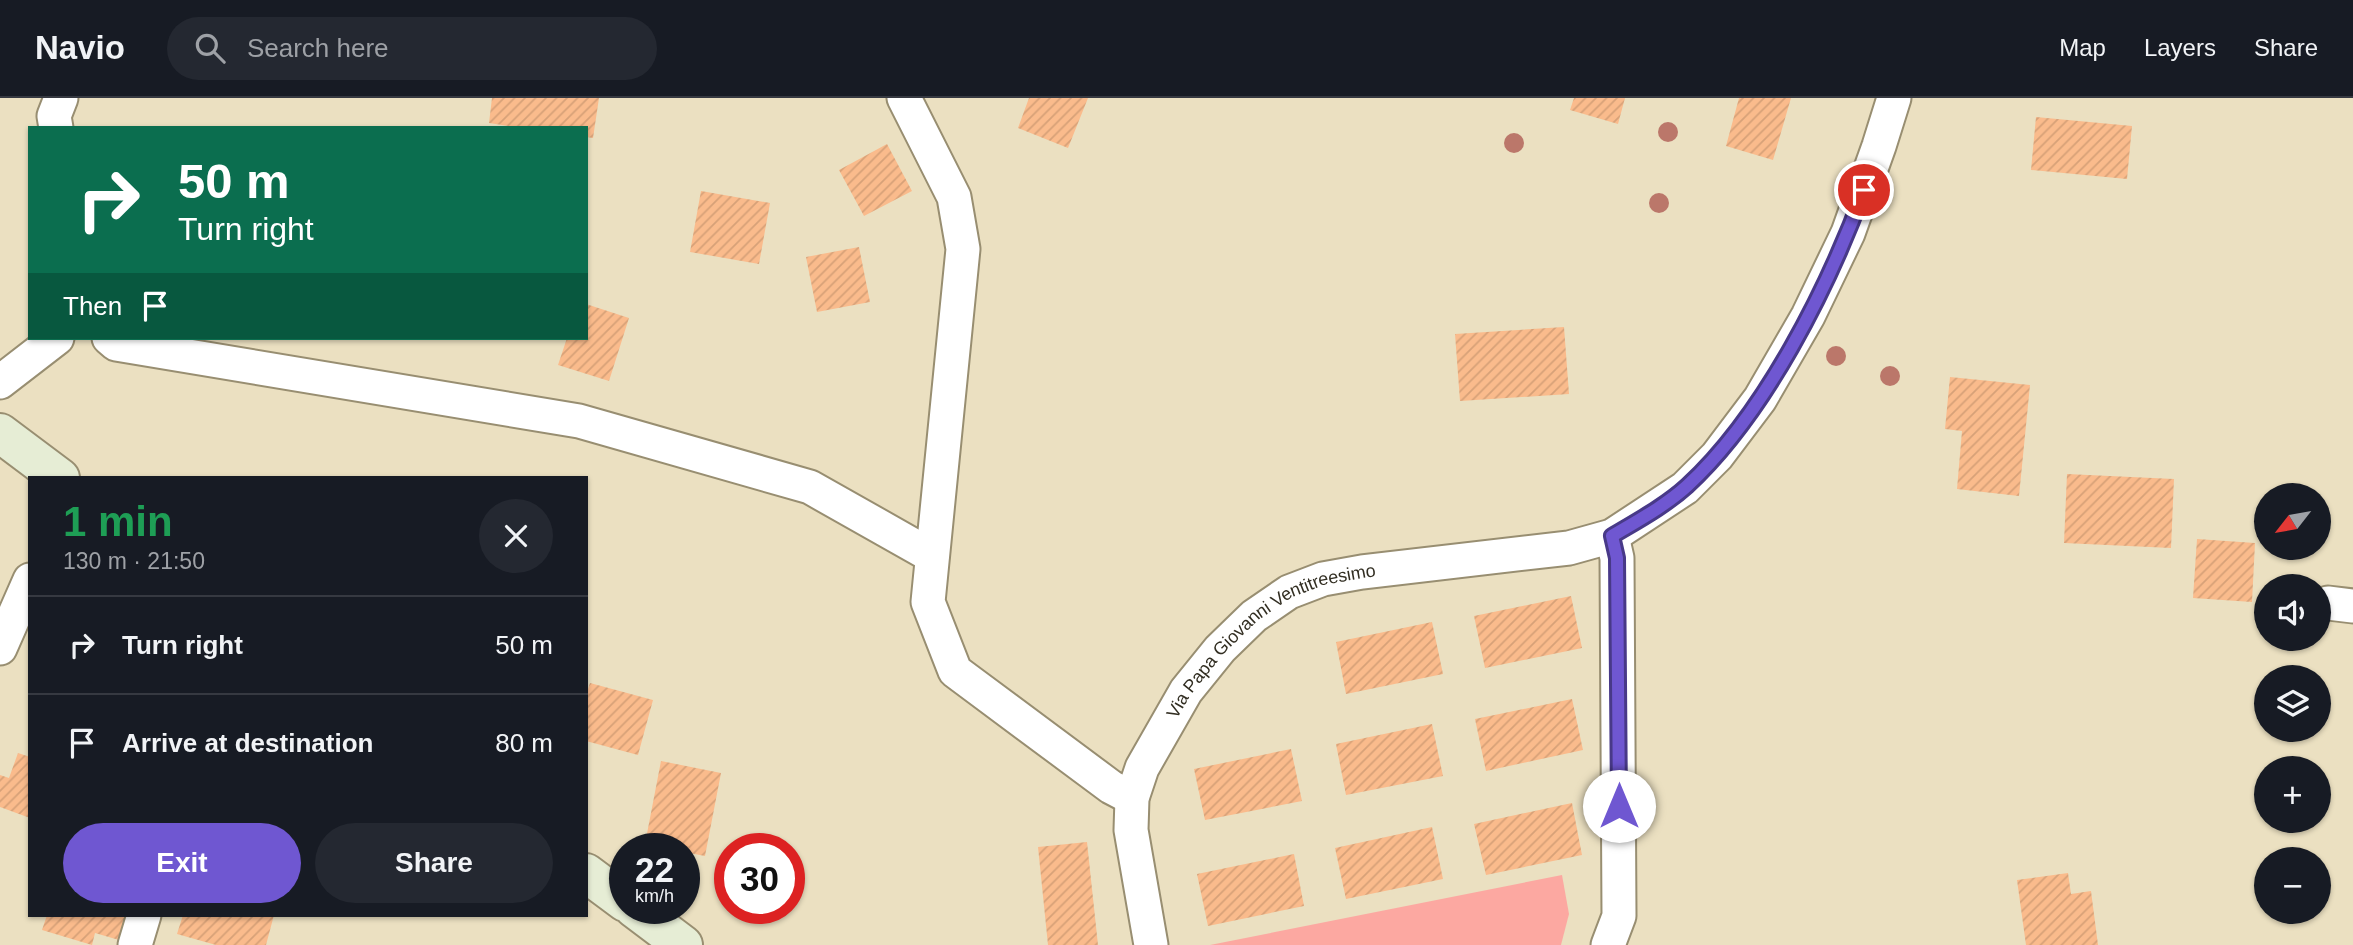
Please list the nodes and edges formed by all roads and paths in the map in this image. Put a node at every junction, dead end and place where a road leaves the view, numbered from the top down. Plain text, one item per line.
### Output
1 (61, 98) edge
2 (904, 98) edge
3 (1894, 98) edge
4 (56, 126) edge
5 (54, 340) edge
6 (111, 340) edge
7 (0, 382) edge
8 (0, 433) edge
9 (57, 476) edge
10 (1612, 536) junction
11 (932, 556) junction
12 (28, 585) edge
13 (0, 648) edge
14 (1132, 797) junction
15 (588, 874) edge
16 (609, 890) edge
17 (143, 917) edge
18 (655, 924) edge
19 (135, 945) edge
20 (683, 945) edge
21 (1151, 945) edge
22 (1608, 945) edge

1 - 4 street
2 - 11 street
3 - 10 street, Via Papa Giovanni Ventitreesimo
5 - 7 street
6 - 11 street
8 - 9 main road
10 - 14 street, Via Papa Giovanni Ventitreesimo
10 - 22 street
11 - 14 street
12 - 13 street
14 - 21 street, Via Papa Giovanni Ventitreesimo
15 - 16 main road
17 - 19 street
18 - 20 main road

